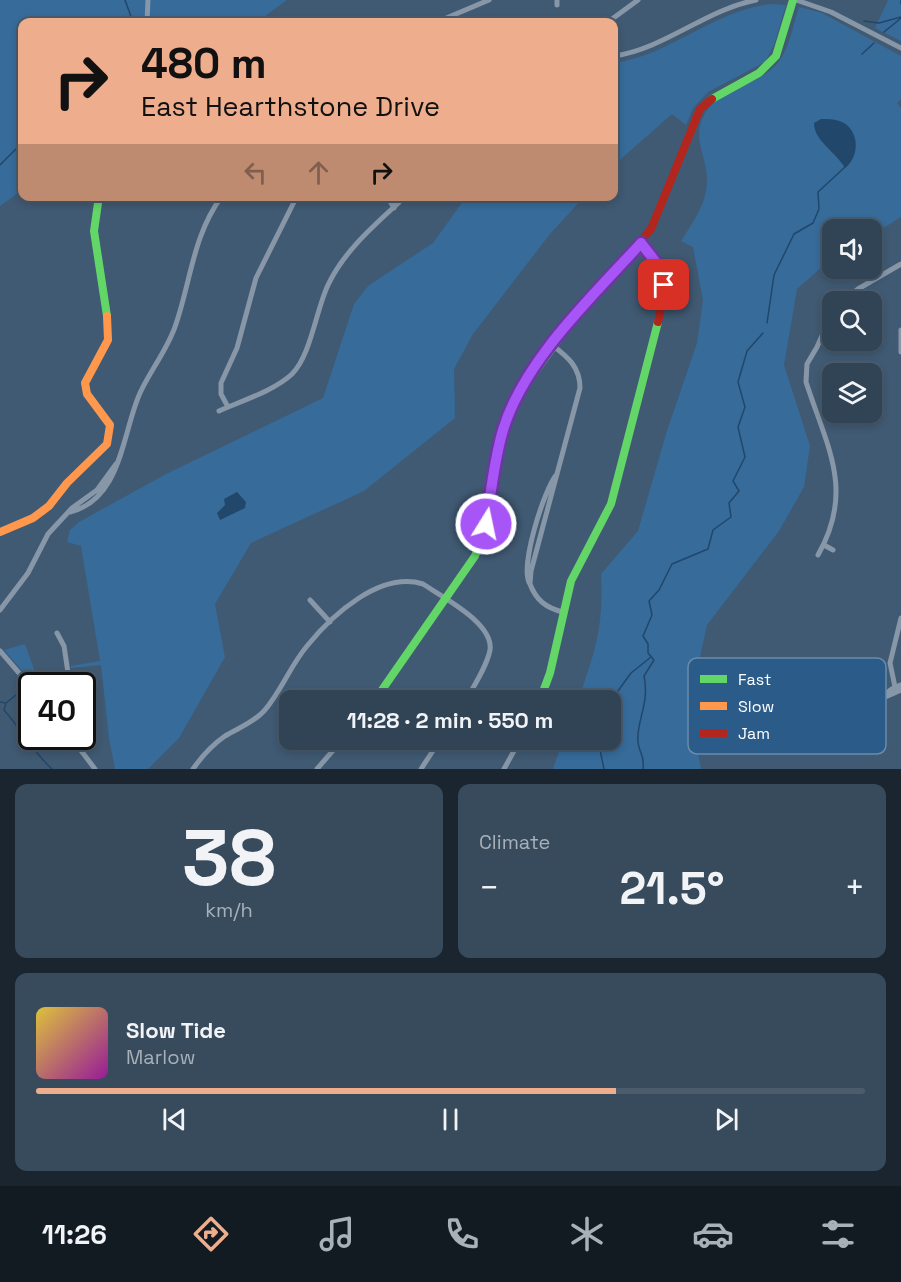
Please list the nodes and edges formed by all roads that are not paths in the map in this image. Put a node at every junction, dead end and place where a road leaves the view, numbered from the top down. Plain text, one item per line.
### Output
1 (148, 0) edge
2 (637, 0) edge
3 (756, 0) edge
4 (794, 0) edge
5 (487, 1) edge
6 (147, 18) edge
7 (447, 18) edge
8 (613, 18) edge
9 (901, 48) edge
10 (618, 55) edge
11 (98, 201) edge
12 (219, 201) edge
13 (294, 201) edge
14 (390, 201) edge
15 (401, 201) edge
16 (394, 208) junction
17 (641, 243) junction
18 (901, 264) edge
19 (856, 291) edge
20 (901, 330) edge
21 (822, 334) edge
22 (552, 345) junction
23 (901, 352) edge
24 (228, 407) junction
25 (219, 411) dead end
26 (0, 532) edge
27 (824, 545) junction
28 (833, 550) dead end
29 (818, 555) dead end
30 (310, 600) dead end
31 (447, 601) junction
32 (0, 610) edge
33 (564, 613) junction
34 (901, 618) edge
35 (330, 622) junction
36 (57, 633) dead end
37 (0, 651) edge
38 (18, 672) edge
39 (68, 672) edge
40 (898, 686) edge
41 (382, 690) edge
42 (471, 690) edge
43 (544, 690) edge
44 (901, 690) edge
45 (886, 697) edge
46 (81, 750) edge
47 (333, 750) edge
48 (433, 750) edge
49 (514, 750) edge
50 (95, 769) edge
51 (193, 769) edge
52 (317, 769) edge
53 (421, 769) edge
54 (504, 769) edge

1 - 6 street
2 - 8 street
3 - 10 street
4 - 9 street
4 - 17 street
5 - 7 street
11 - 26 street
12 - 32 street
13 - 24 street
14 - 16 street
15 - 16 street
16 - 24 street
17 - 22 street
17 - 33 street
18 - 19 street
20 - 23 street
21 - 27 street
22 - 31 street
22 - 33 street
24 - 25 street
27 - 28 street
27 - 29 street
30 - 35 street
31 - 35 street
31 - 41 street
31 - 42 street
33 - 43 street
34 - 40 street
35 - 51 street
36 - 39 street
37 - 38 street
44 - 45 street
46 - 50 street
47 - 52 street
48 - 53 street
49 - 54 street

